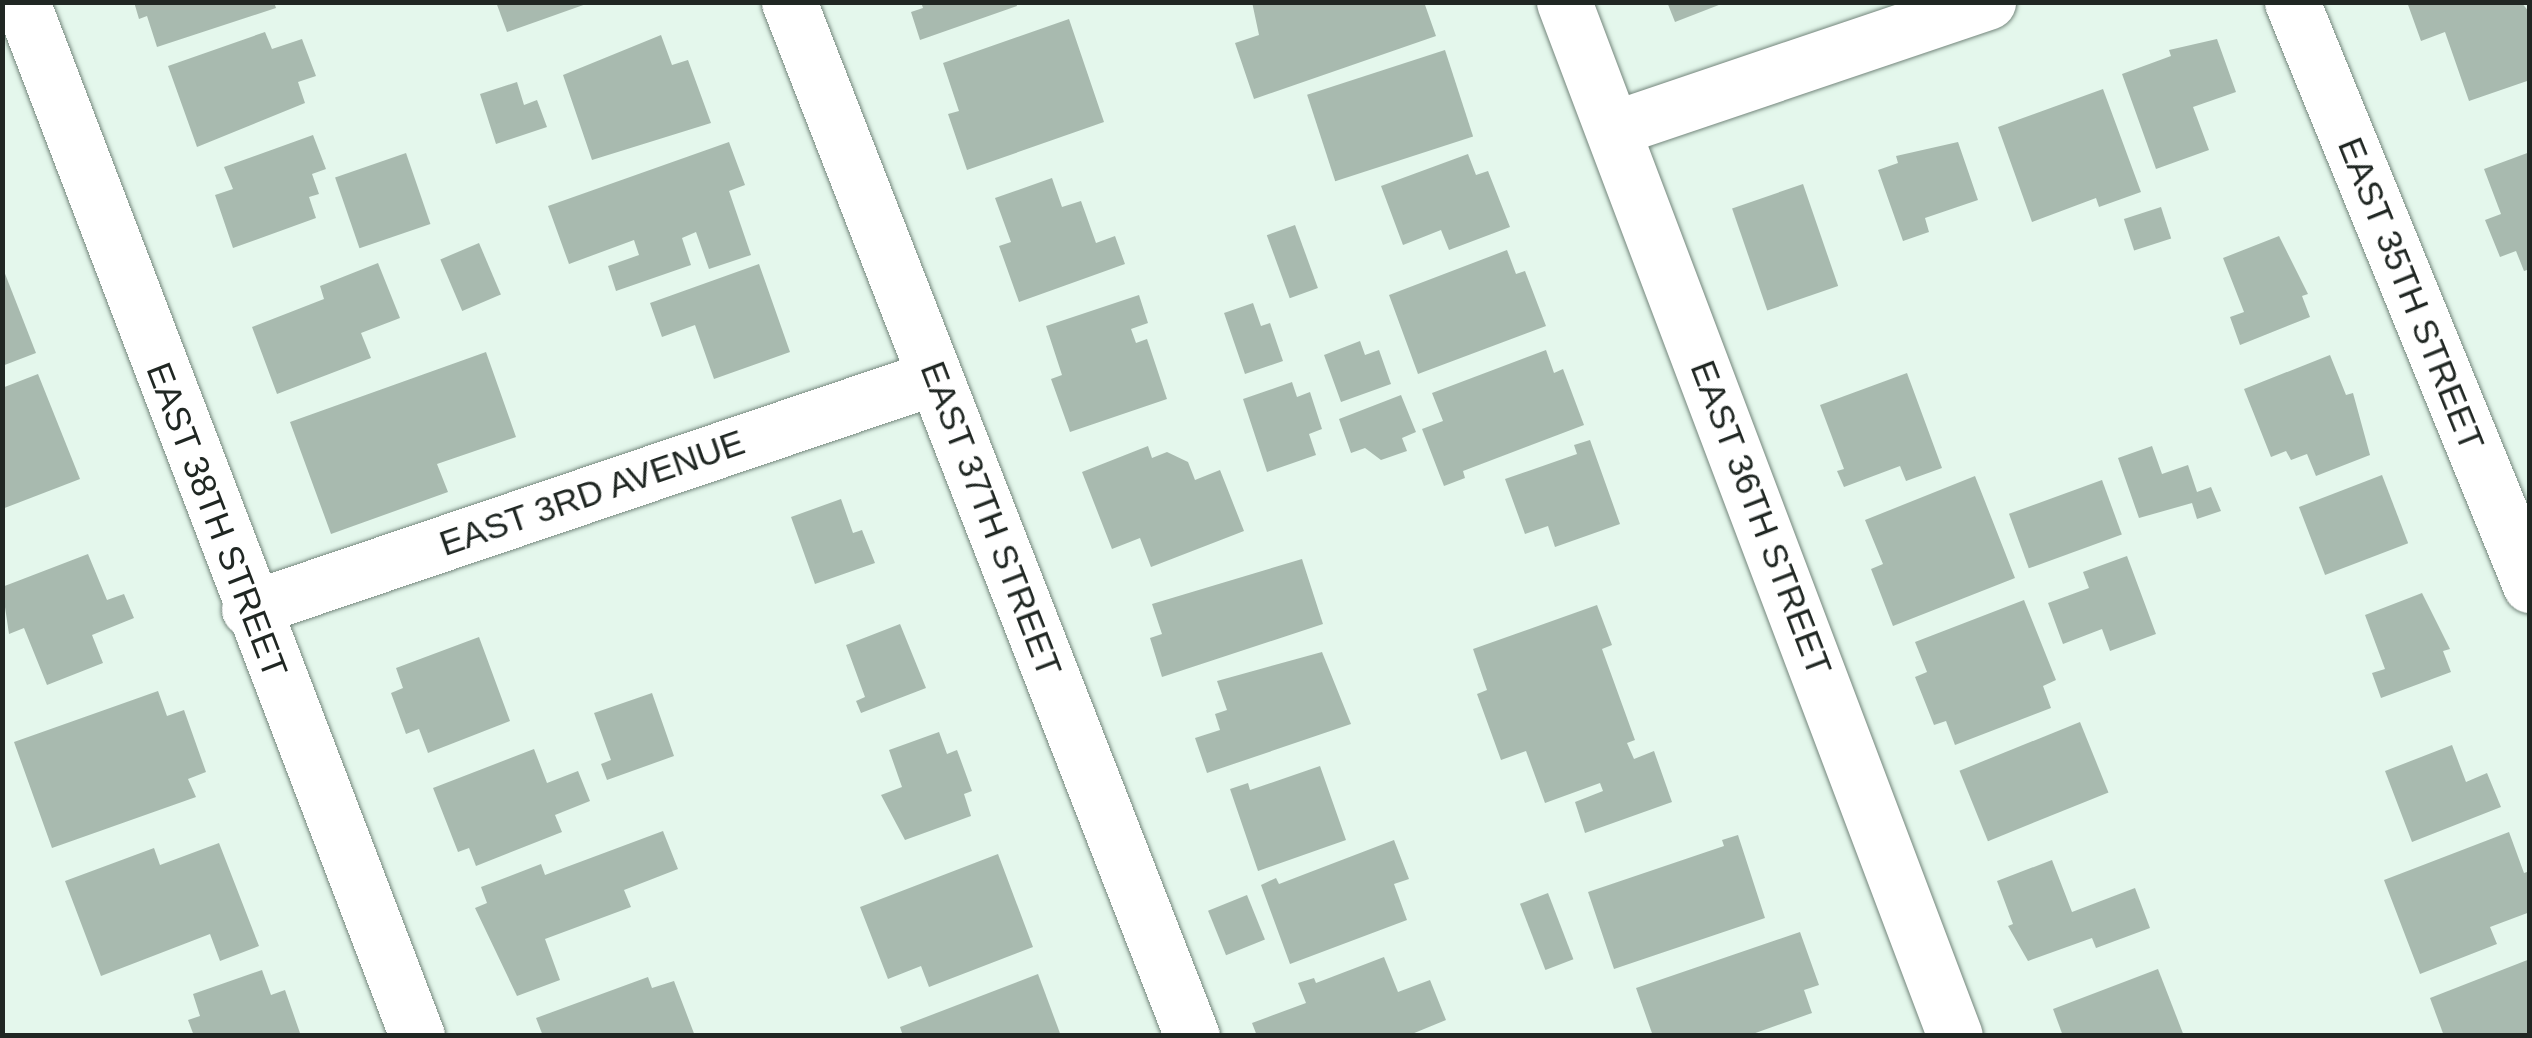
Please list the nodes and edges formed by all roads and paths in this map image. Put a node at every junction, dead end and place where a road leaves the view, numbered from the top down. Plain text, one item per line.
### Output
1 (22, 2) edge
2 (789, 2) edge
3 (1564, 2) edge
4 (1988, 2) edge
5 (2292, 2) edge
6 (1614, 128) junction
7 (936, 377) junction
8 (2530, 586) edge
9 (249, 608) junction
10 (417, 1036) edge
11 (1192, 1036) edge
12 (1954, 1036) edge

1 - 9 street, EAST 38TH STREET
2 - 7 street, EAST 37TH STREET
3 - 6 street, EAST 36TH STREET
4 - 6 street
5 - 8 street, EAST 35TH STREET
6 - 12 street, EAST 36TH STREET
7 - 9 street, EAST 3RD AVENUE
7 - 11 street, EAST 37TH STREET
9 - 10 street, EAST 38TH STREET

